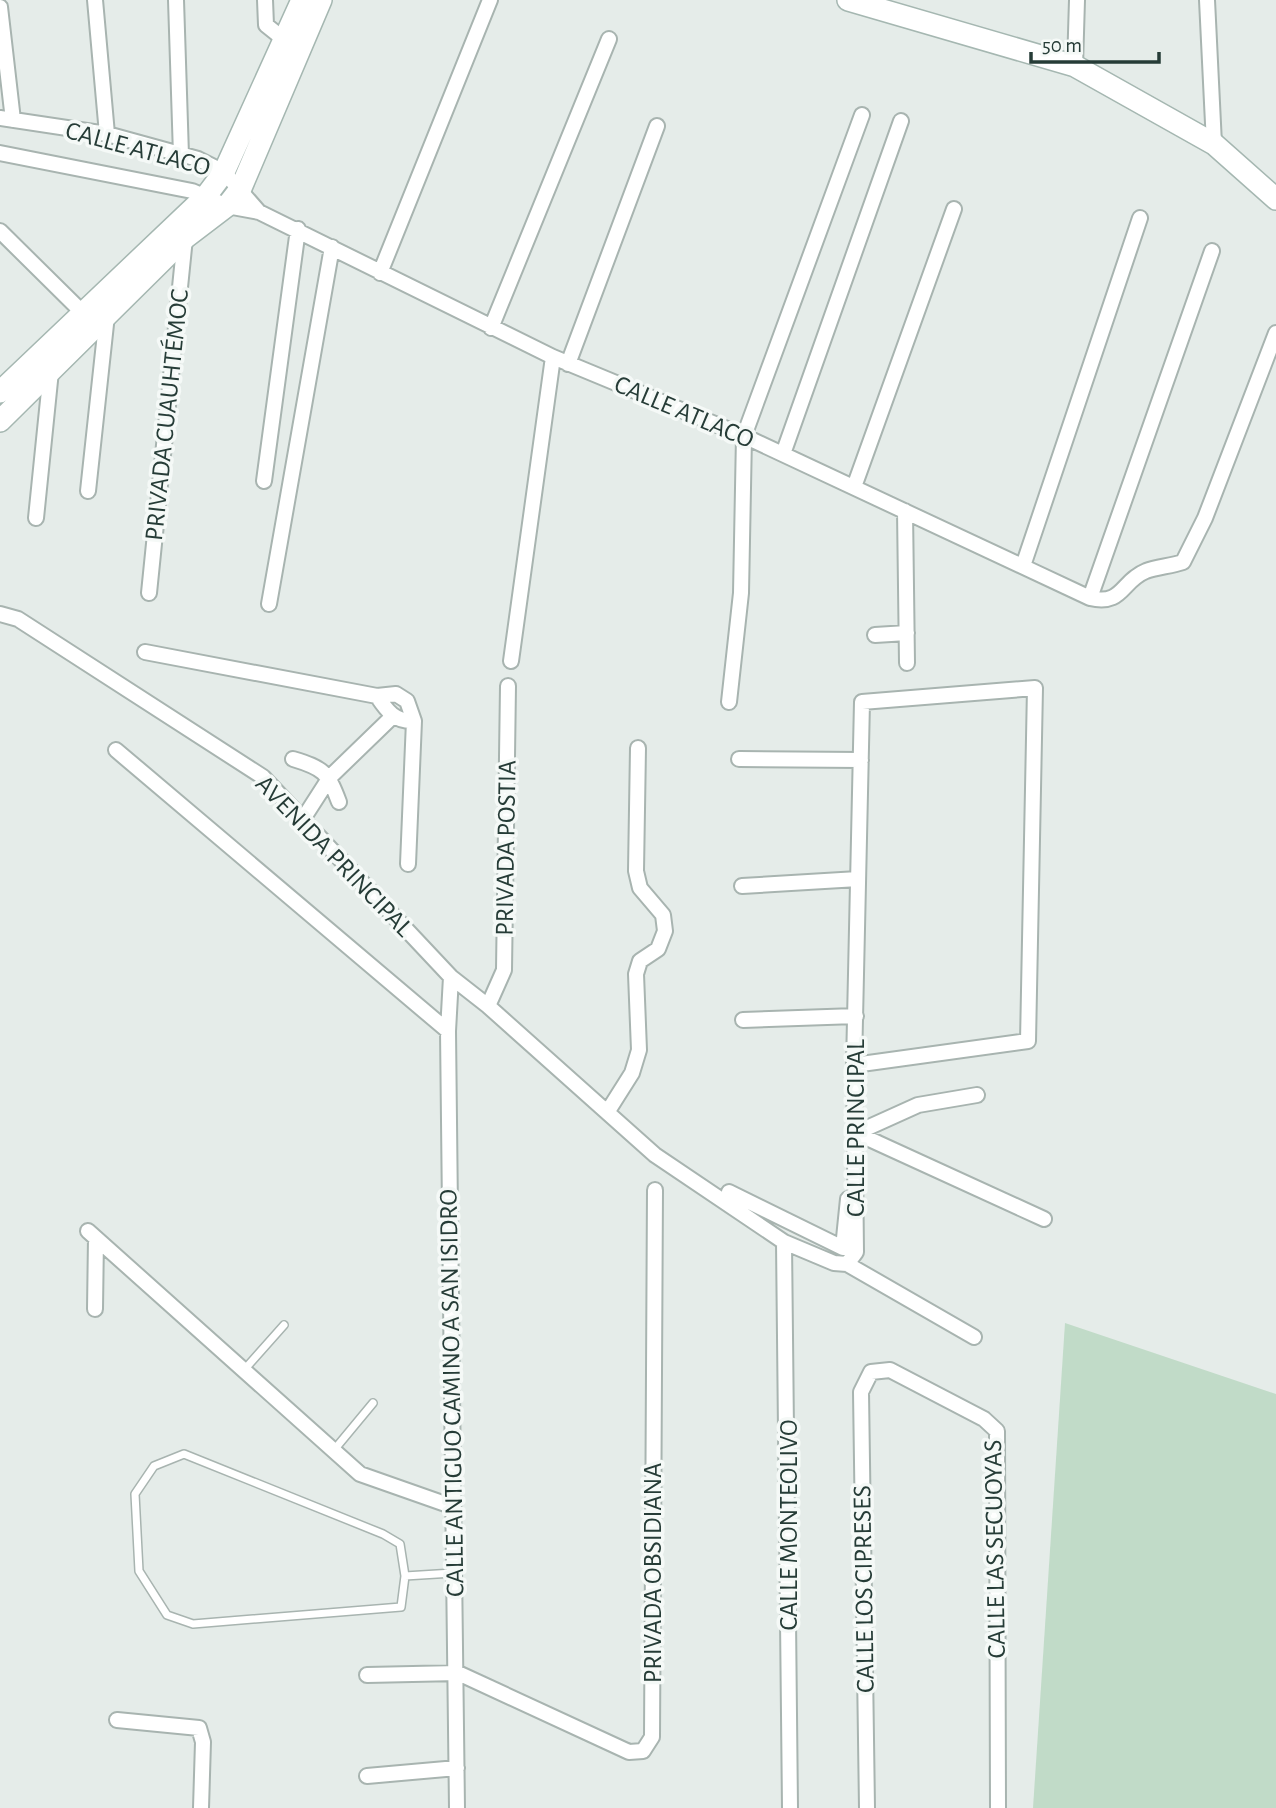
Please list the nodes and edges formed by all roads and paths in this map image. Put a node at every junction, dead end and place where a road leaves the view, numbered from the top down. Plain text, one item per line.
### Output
1 (95, 0) edge
2 (176, 0) edge
3 (265, 0) edge
4 (302, 0) edge
5 (321, 0) edge
6 (490, 0) edge
7 (848, 0) edge
8 (1077, 0) edge
9 (1207, 0) edge
10 (0, 7) edge
11 (609, 39) dead end
12 (286, 41) junction
13 (1075, 66) junction
14 (862, 115) dead end
15 (7, 119) edge
16 (901, 121) dead end
17 (657, 126) dead end
18 (107, 134) junction
19 (1214, 144) junction
20 (0, 153) edge
21 (181, 155) junction
22 (224, 172) junction
23 (240, 188) junction
24 (206, 196) junction
25 (1276, 198) edge
26 (227, 206) junction
27 (954, 209) dead end
28 (259, 212) junction
29 (1140, 218) dead end
30 (298, 229) junction
31 (0, 232) edge
32 (184, 237) junction
33 (332, 247) junction
34 (1212, 251) dead end
35 (380, 273) junction
36 (82, 312) junction
37 (107, 315) junction
38 (491, 328) junction
39 (1276, 333) edge
40 (553, 358) junction
41 (51, 360) junction
42 (568, 364) junction
43 (0, 392) edge
44 (0, 421) edge
45 (744, 436) junction
46 (783, 454) junction
47 (264, 481) dead end
48 (854, 487) junction
49 (88, 491) dead end
50 (905, 511) junction
51 (36, 519) dead end
52 (1023, 566) junction
53 (149, 593) dead end
54 (1090, 598) junction
55 (269, 604) dead end
56 (0, 614) edge
57 (907, 633) junction
58 (876, 635) dead end
59 (145, 652) dead end
60 (511, 661) dead end
61 (907, 663) dead end
62 (508, 686) dead end
63 (377, 696) junction
64 (729, 702) dead end
65 (393, 716) junction
66 (414, 721) junction
67 (638, 748) dead end
68 (116, 750) dead end
69 (293, 760) dead end
70 (739, 760) dead end
71 (861, 760) junction
72 (330, 777) junction
73 (339, 802) dead end
74 (303, 818) junction
75 (408, 864) dead end
76 (858, 879) junction
77 (742, 886) dead end
78 (451, 977) junction
79 (488, 1006) junction
80 (852, 1016) junction
81 (743, 1020) dead end
82 (448, 1031) junction
83 (854, 1065) junction
84 (976, 1095) dead end
85 (608, 1111) junction
86 (856, 1133) junction
87 (878, 1143) dead end
88 (655, 1190) dead end
89 (729, 1192) dead end
90 (1044, 1219) dead end
91 (785, 1242) junction
92 (847, 1264) junction
93 (95, 1310) dead end
94 (284, 1325) dead end
95 (974, 1337) dead end
96 (244, 1370) junction
97 (871, 1372) joint
98 (373, 1404) dead end
99 (334, 1450) junction
100 (451, 1506) junction
101 (453, 1573) junction
102 (405, 1576) junction
103 (457, 1673) junction
104 (367, 1675) dead end
105 (117, 1720) dead end
106 (457, 1768) junction
107 (367, 1776) dead end
108 (201, 1808) edge
109 (457, 1808) edge
110 (790, 1808) edge
111 (866, 1808) edge
112 (998, 1808) edge

1 - 18 street
2 - 21 street
3 - 12 street
4 - 12 street
5 - 23 street
6 - 35 street
7 - 13 street
8 - 13 street
9 - 19 street
10 - 15 street
11 - 38 street
12 - 22 street
13 - 19 street
14 - 45 street
15 - 18 street, CALLE ATLACO
16 - 46 street
17 - 42 street
18 - 21 street, CALLE ATLACO
19 - 25 street
20 - 24 street, CALLE ATLACO
21 - 22 street, CALLE ATLACO
22 - 23 street, CALLE ATLACO
22 - 24 street
23 - 26 street
23 - 28 street, CALLE ATLACO
24 - 26 street, CALLE ATLACO
24 - 36 street
26 - 28 street, CALLE ATLACO
26 - 32 street
27 - 48 street
28 - 30 street, CALLE ATLACO
29 - 52 street
30 - 33 street, CALLE ATLACO
30 - 47 street
31 - 36 street
32 - 37 street
32 - 53 street, PRIVADA CUAUHTÉMOC
33 - 35 street, CALLE ATLACO
33 - 55 street
34 - 54 street
35 - 38 street, CALLE ATLACO
36 - 41 street
37 - 41 street
37 - 49 street
38 - 40 street, CALLE ATLACO
39 - 54 street, CALLE ATLACO
40 - 42 street, CALLE ATLACO
40 - 60 street
41 - 43 street
41 - 44 street
41 - 51 street
42 - 45 street, CALLE ATLACO
45 - 46 street, CALLE ATLACO
45 - 64 street
46 - 48 street, CALLE ATLACO
48 - 50 street, CALLE ATLACO
50 - 52 street, CALLE ATLACO
50 - 57 street
52 - 54 street, CALLE ATLACO
56 - 74 street, AVENIDA PRINCIPAL
57 - 58 street
57 - 61 street
59 - 63 street
62 - 79 street, PRIVADA POSTIA
63 - 65 street
63 - 66 street
65 - 66 street
65 - 72 street
66 - 75 street
67 - 85 street
68 - 82 street
69 - 72 street
70 - 71 street
71 - 76 street, CALLE PRINCIPAL
71 - 83 street, CALLE PRINCIPAL
72 - 73 street
72 - 74 street
74 - 78 street, AVENIDA PRINCIPAL
76 - 77 street
76 - 80 street, CALLE PRINCIPAL
78 - 79 street, AVENIDA PRINCIPAL
78 - 82 street, CALLE ANTIGUO CAMINO A SAN ISIDRO
79 - 85 street, AVENIDA PRINCIPAL
80 - 81 street
80 - 83 street, CALLE PRINCIPAL
80 - 89 street
82 - 100 street, CALLE ANTIGUO CAMINO A SAN ISIDRO
83 - 86 street, CALLE PRINCIPAL
84 - 86 street
85 - 91 street
86 - 87 street
86 - 90 street
86 - 92 street, CALLE PRINCIPAL
88 - 103 street, PRIVADA OBSIDIANA
91 - 92 street
91 - 110 street, CALLE MONTEOLIVO
92 - 95 street
93 - 96 street
94 - 96 lane
96 - 99 street
97 - 111 street, CALLE LOS CIPRESES
97 - 112 street, CALLE LAS SECUOYAS
98 - 99 lane
99 - 100 street
100 - 101 street, CALLE ANTIGUO CAMINO A SAN ISIDRO
101 - 102 lane
101 - 103 street, CALLE ANTIGUO CAMINO A SAN ISIDRO
102 - 102 lane
103 - 104 street
103 - 106 street, CALLE ANTIGUO CAMINO A SAN ISIDRO
105 - 108 street
106 - 107 street
106 - 109 street, CALLE ANTIGUO CAMINO A SAN ISIDRO

